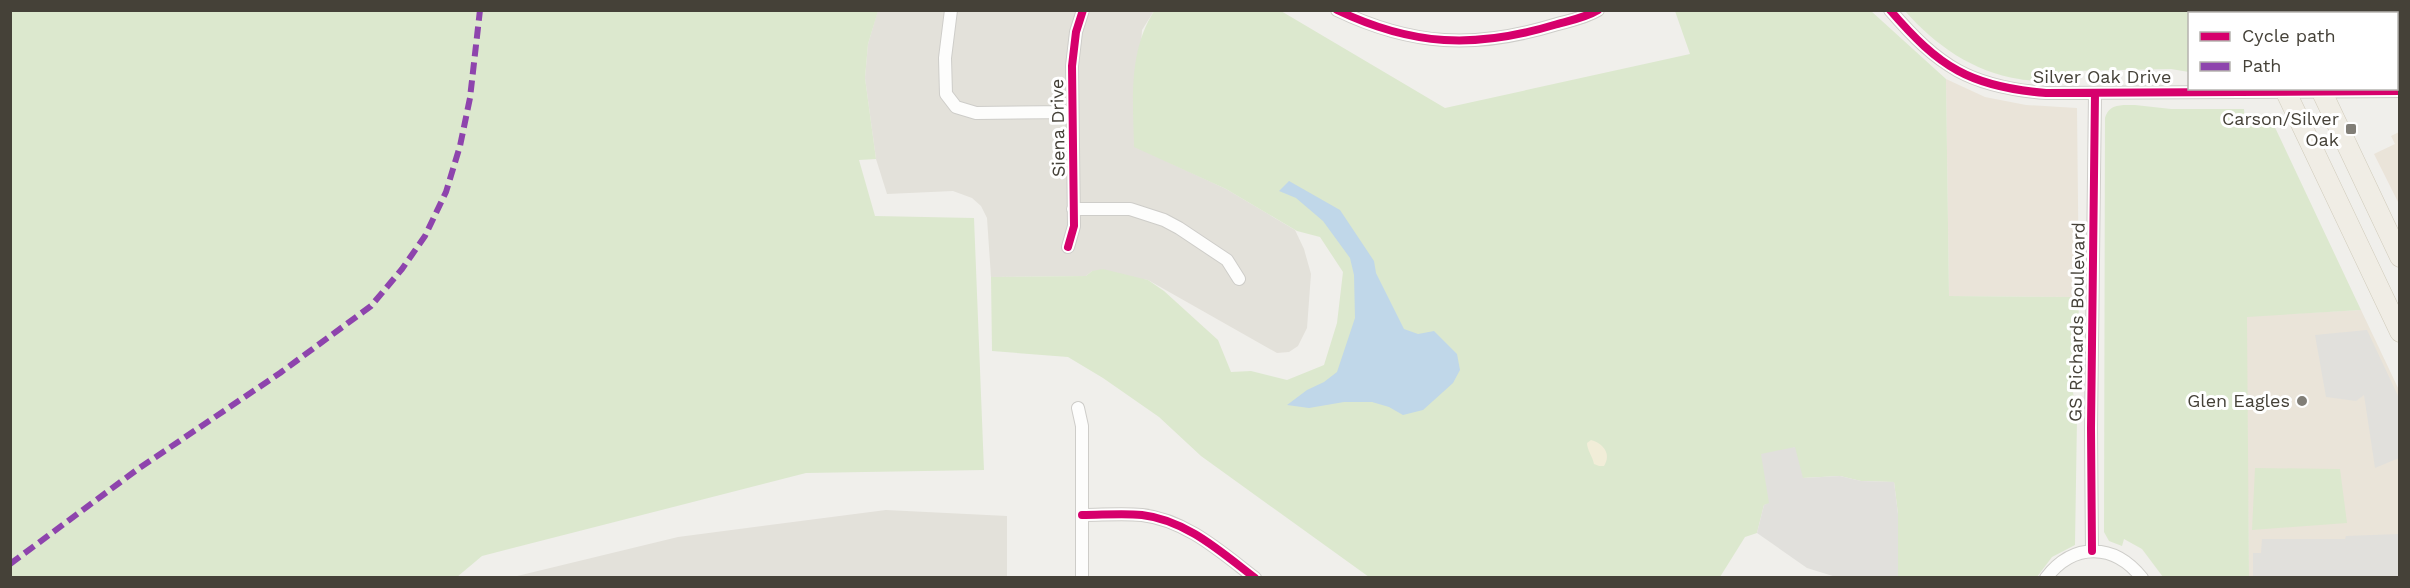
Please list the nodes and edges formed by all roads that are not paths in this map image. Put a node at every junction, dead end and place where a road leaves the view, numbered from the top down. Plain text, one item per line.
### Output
1 (951, 10) edge
2 (1083, 10) edge
3 (1337, 10) edge
4 (1598, 10) edge
5 (1890, 10) edge
6 (2303, 90) edge
7 (2400, 91) edge
8 (2095, 93) junction
9 (1072, 112) junction
10 (1073, 209) junction
11 (1068, 247) dead end
12 (2400, 256) edge
13 (1239, 279) dead end
14 (2400, 332) edge
15 (1078, 408) dead end
16 (1082, 515) junction
17 (2092, 551) junction
18 (1082, 578) edge
19 (1255, 578) edge
20 (2046, 578) edge
21 (2142, 578) edge

1 - 9 street
2 - 9 street, Siena Drive
3 - 4 street
5 - 8 street, Silver Oak Drive
6 - 7 street, Silver Oak Drive
6 - 8 street, Silver Oak Drive
6 - 12 main road
6 - 14 main road
8 - 17 street, GS Richards Boulevard
9 - 10 street, Siena Drive
10 - 11 street, Siena Drive
10 - 13 street
15 - 16 street
16 - 18 street
16 - 19 street
17 - 20 street
17 - 21 street

